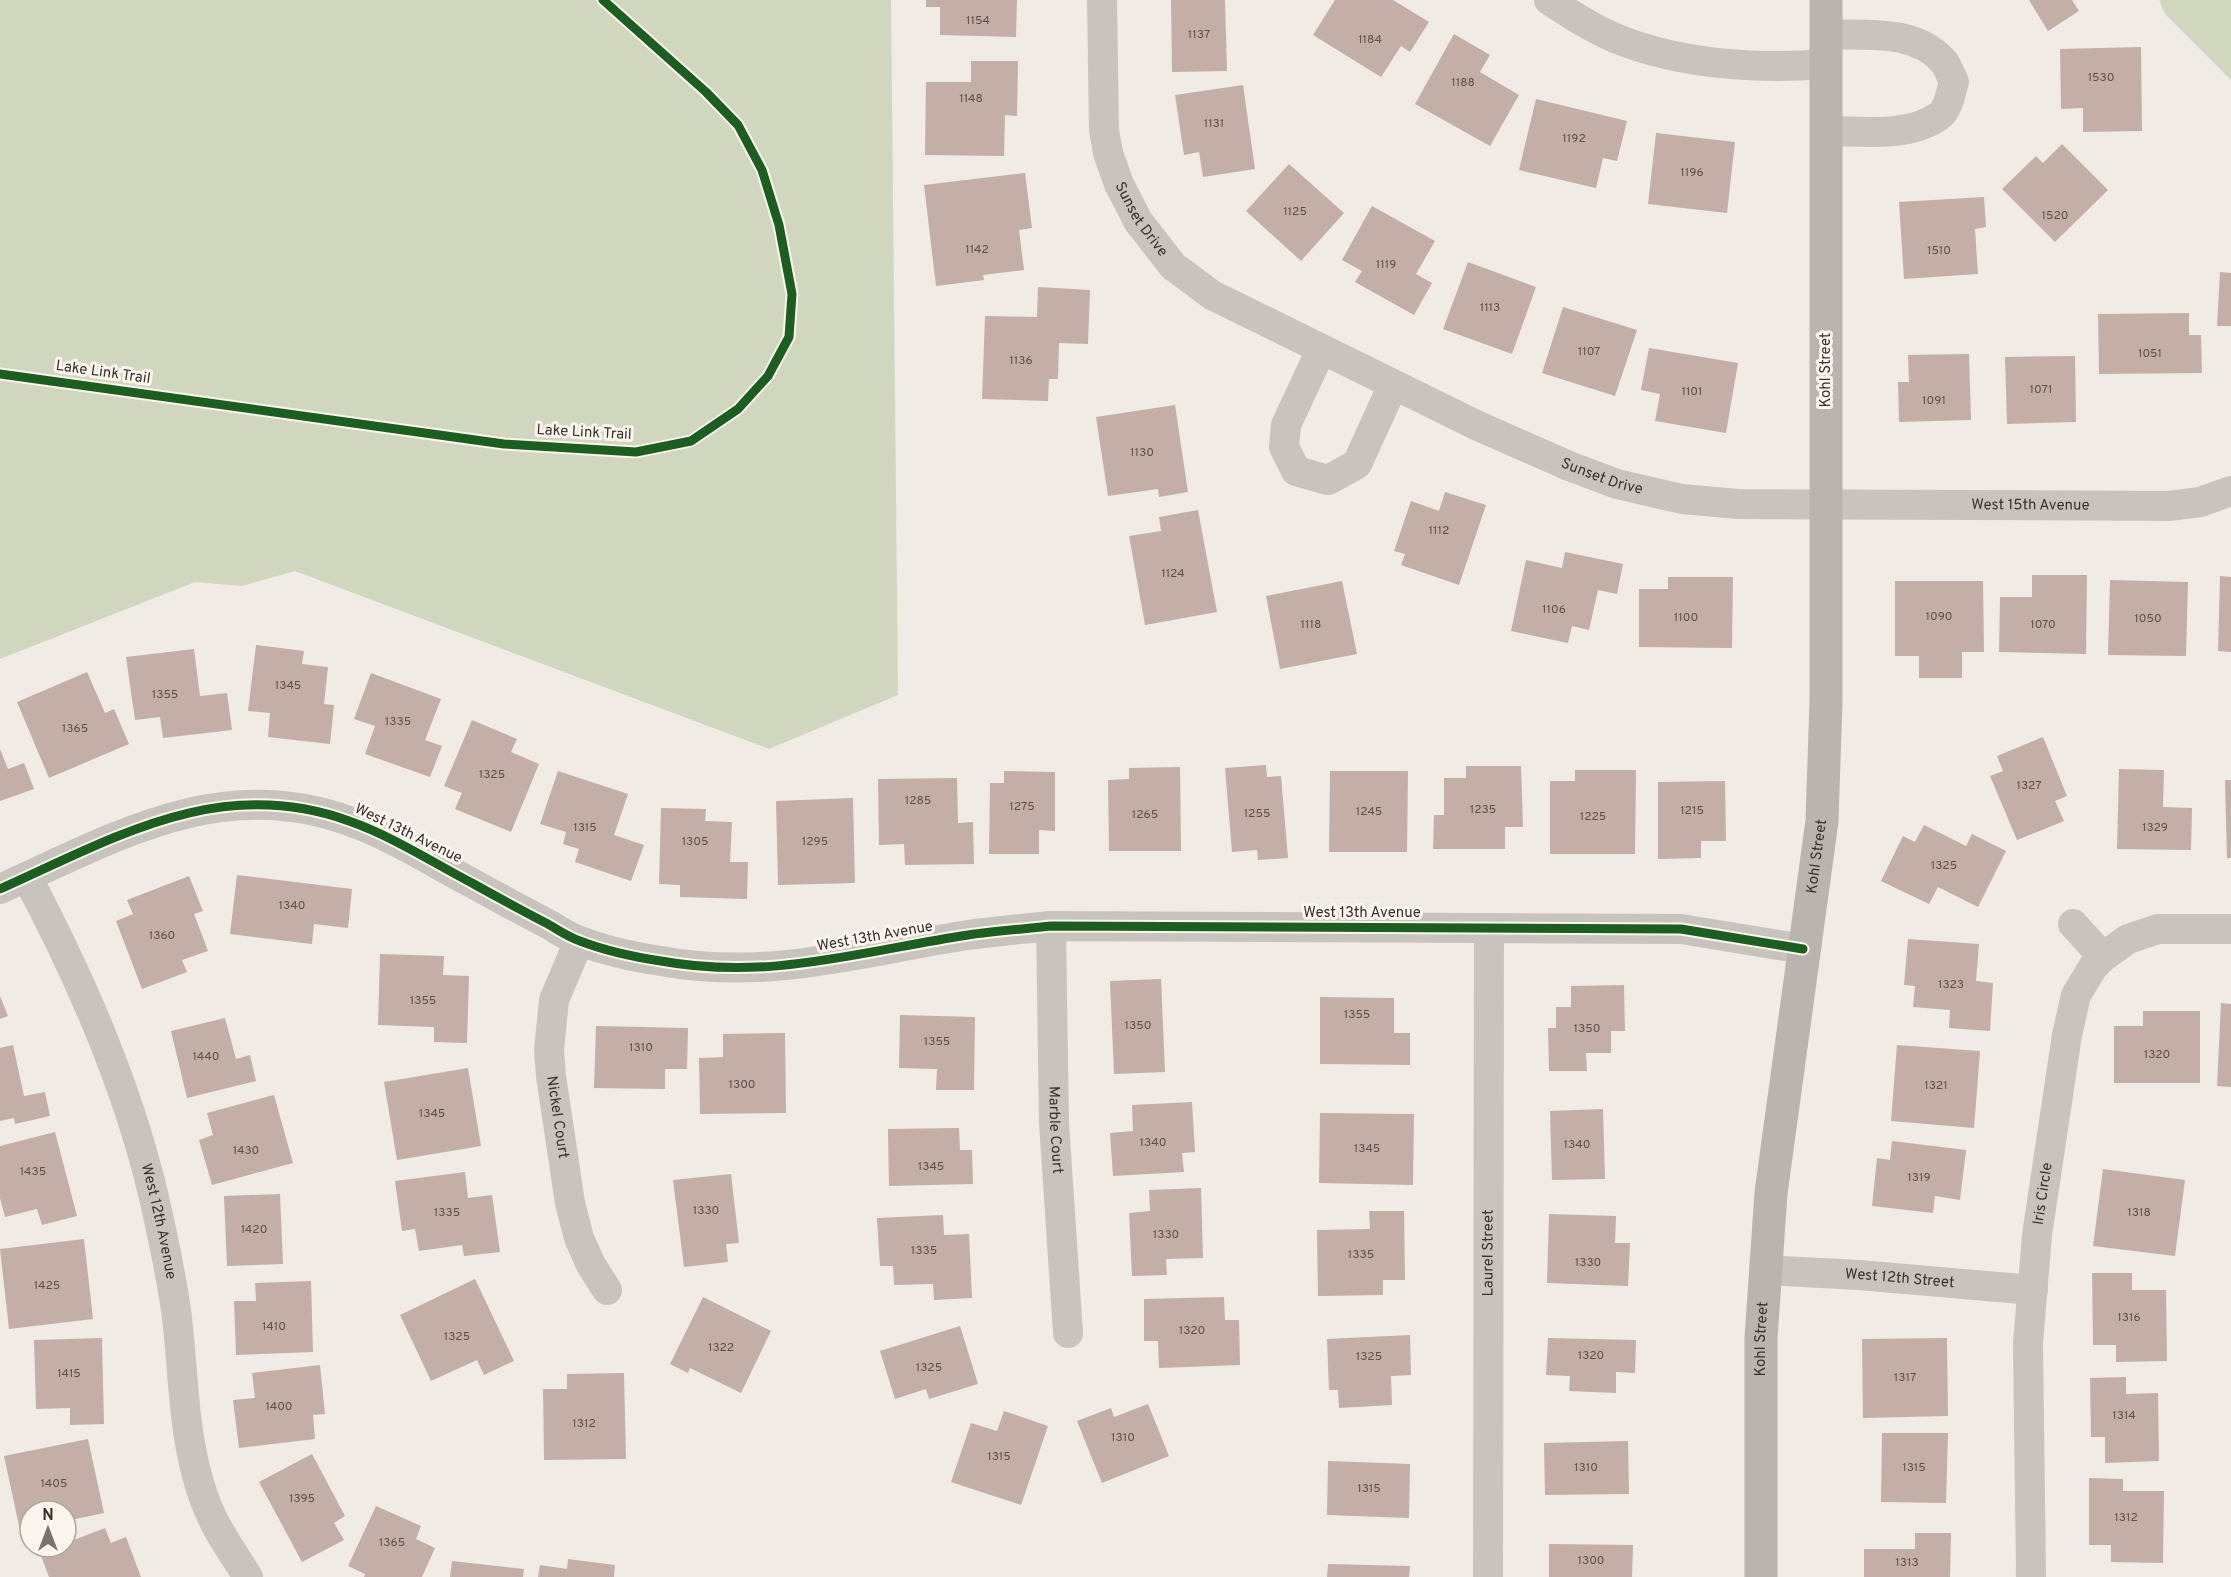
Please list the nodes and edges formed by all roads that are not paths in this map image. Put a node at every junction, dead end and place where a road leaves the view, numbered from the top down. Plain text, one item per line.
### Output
1 (1102, 0) edge
2 (1549, 0) edge
3 (1826, 0) edge
4 (1826, 49) junction
5 (1826, 131) junction
6 (1322, 350) junction
7 (1393, 385) junction
8 (2231, 491) edge
9 (1826, 505) junction
10 (27, 877) junction
11 (0, 889) edge
12 (2073, 924) dead end
13 (1051, 926) junction
14 (1489, 928) junction
15 (2231, 929) edge
16 (579, 941) junction
17 (1803, 949) junction
18 (2103, 957) junction
19 (1765, 1270) junction
20 (607, 1290) dead end
21 (2033, 1290) junction
22 (1068, 1333) dead end
23 (248, 1577) edge
24 (1488, 1577) edge
25 (1761, 1577) edge
26 (2031, 1577) edge

1 - 6 street, Sunset Drive
2 - 4 street
3 - 4 street, Kohl Street
4 - 5 street, Kohl Street
4 - 5 street
5 - 9 street, Kohl Street
6 - 7 street, Sunset Drive
6 - 7 street
7 - 9 street, Sunset Drive
8 - 9 street, West 15th Avenue
9 - 17 street, Kohl Street
10 - 11 street, West 13th Avenue
10 - 16 street, West 13th Avenue
10 - 23 street, West 12th Avenue
12 - 18 street
13 - 14 street, West 13th Avenue
13 - 16 street, West 13th Avenue
13 - 22 street, Marble Court
14 - 17 street, West 13th Avenue
14 - 24 street, Laurel Street
15 - 18 street, Iris Circle
16 - 20 street, Nickel Court
17 - 19 street, Kohl Street
18 - 21 street, Iris Circle
19 - 21 street, West 12th Street
19 - 25 street, Kohl Street
21 - 26 street, Iris Circle

